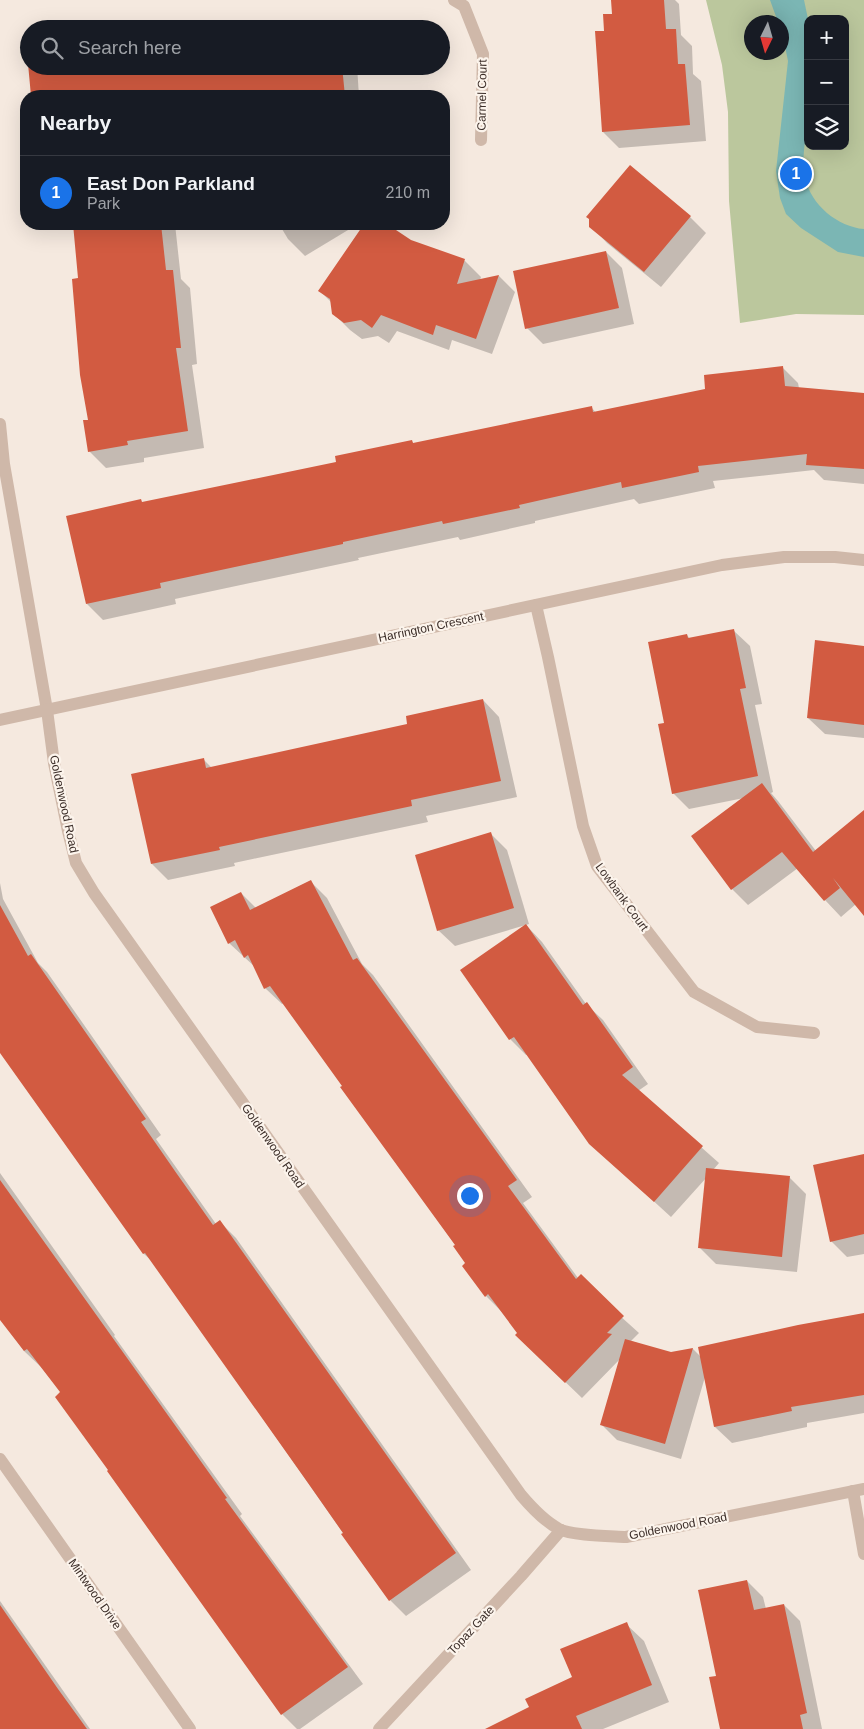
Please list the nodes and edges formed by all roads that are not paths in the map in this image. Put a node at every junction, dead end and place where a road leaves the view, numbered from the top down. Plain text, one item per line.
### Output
1 (454, 0) edge
2 (481, 140) dead end
3 (0, 424) edge
4 (864, 560) edge
5 (536, 605) junction
6 (47, 710) junction
7 (0, 720) edge
8 (814, 1033) dead end
9 (0, 1459) edge
10 (858, 1490) edge
11 (561, 1530) junction
12 (864, 1554) edge
13 (190, 1729) edge
14 (379, 1729) edge

1 - 2 street, Carmel Court
3 - 6 street, Goldenwood Road
4 - 5 street, Harrington Crescent
5 - 6 street, Harrington Crescent
5 - 8 street, Lowbank Court
6 - 7 street, Harrington Crescent
6 - 11 street, Goldenwood Road
9 - 13 street, Mintwood Drive
10 - 11 street, Goldenwood Road
10 - 12 street
11 - 14 street, Topaz Gate

